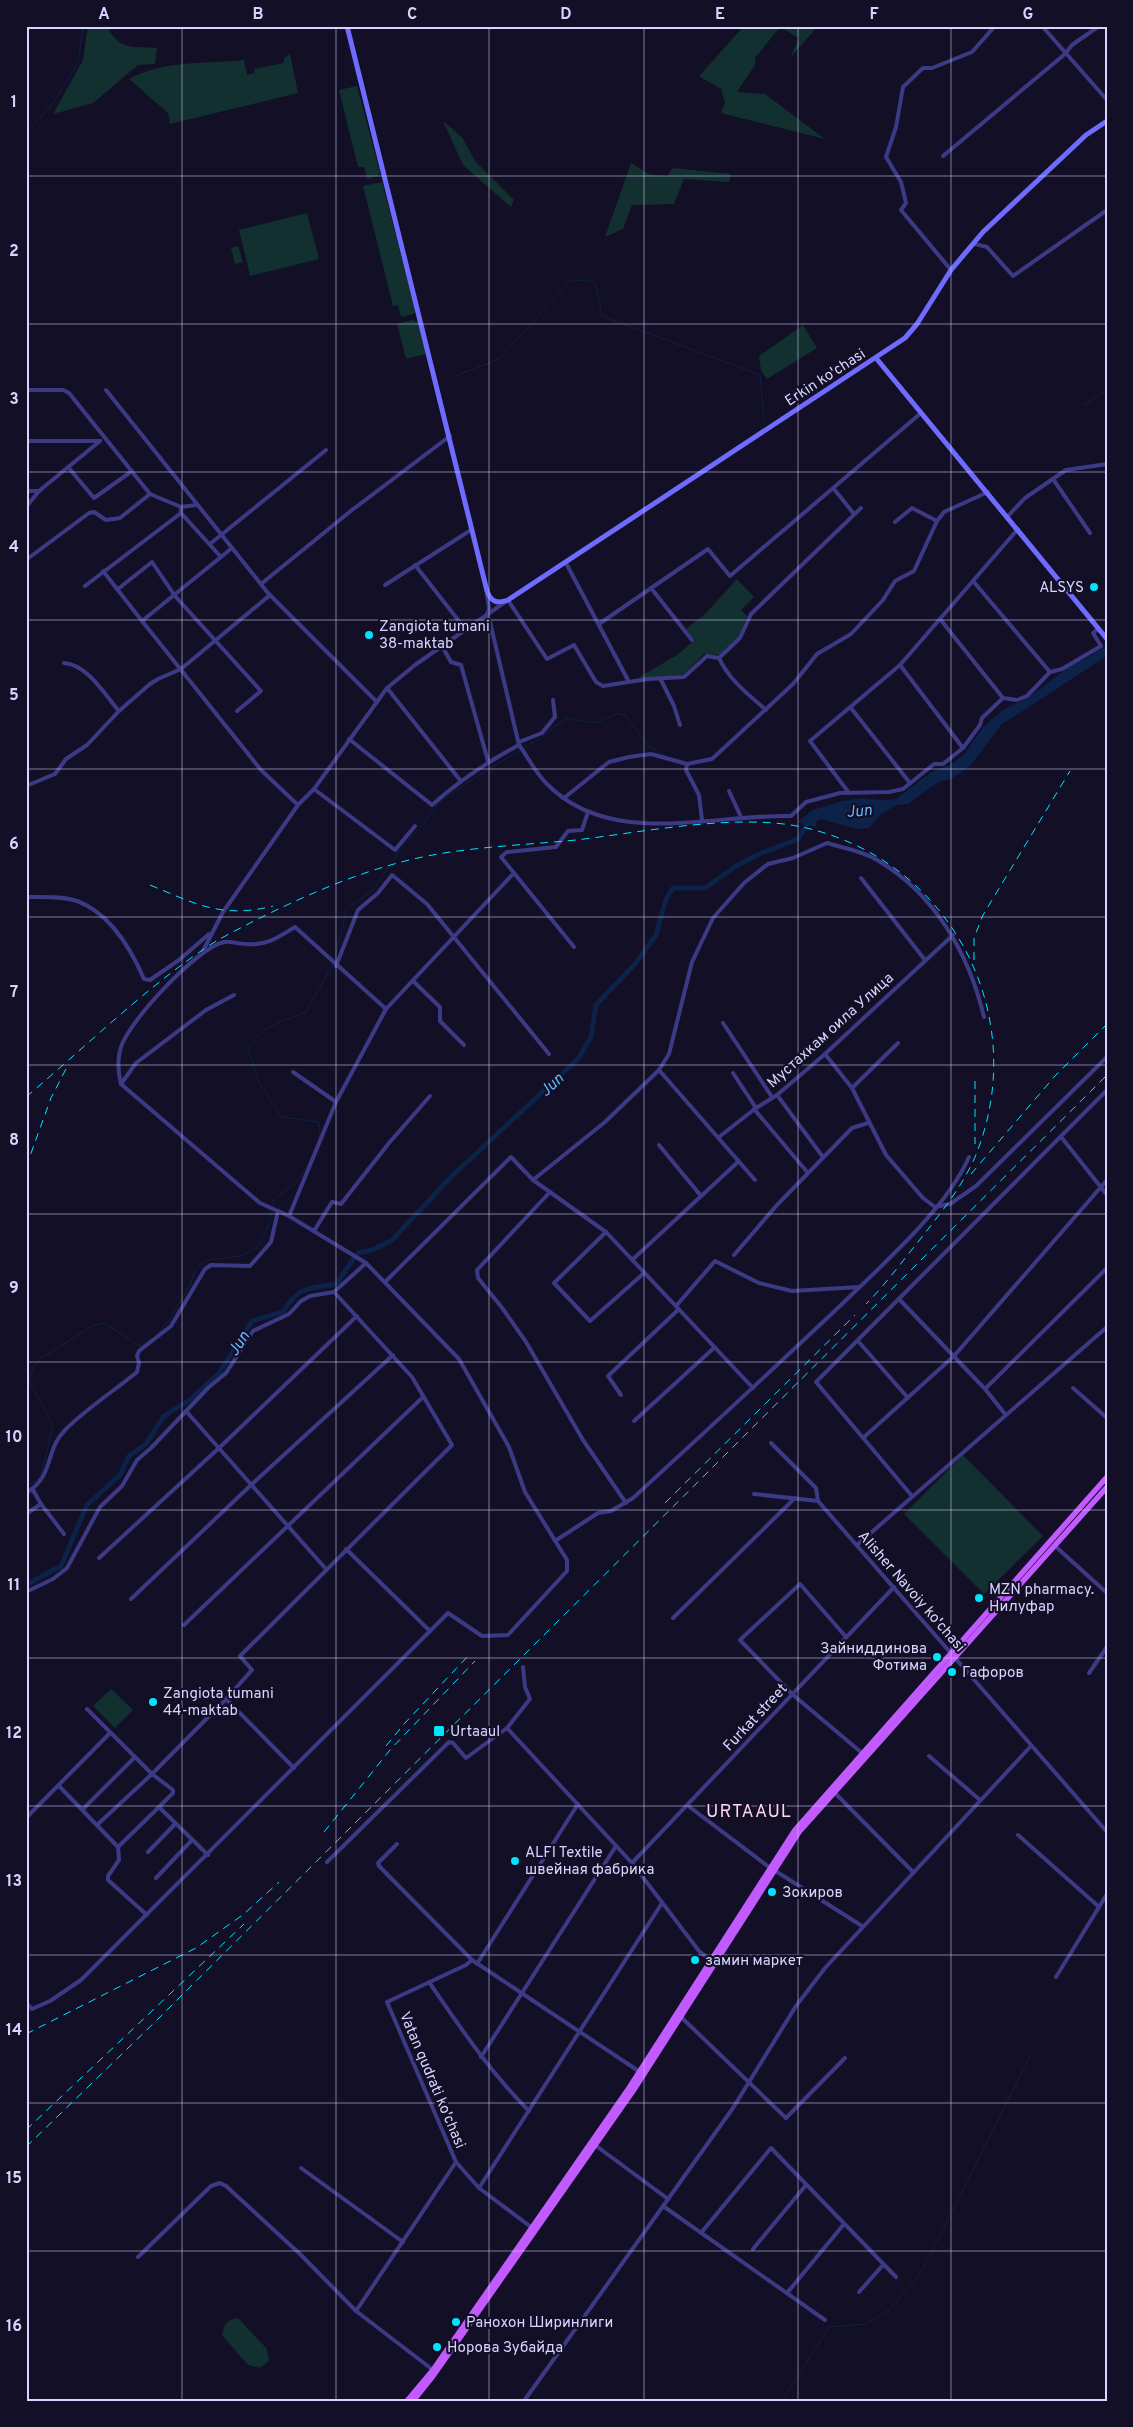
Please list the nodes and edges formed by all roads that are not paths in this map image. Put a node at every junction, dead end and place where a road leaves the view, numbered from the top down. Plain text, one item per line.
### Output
1 (348, 26) edge
2 (995, 26) edge
3 (1042, 26) edge
4 (1099, 26) edge
5 (1065, 54) junction
6 (1107, 100) edge
7 (1107, 121) edge
8 (943, 156) dead end
9 (1107, 210) edge
10 (975, 244) junction
11 (951, 270) junction
12 (876, 358) junction
13 (26, 390) edge
14 (106, 390) dead end
15 (921, 413) junction
16 (450, 436) junction
17 (106, 438) junction
18 (26, 441) edge
19 (100, 441) junction
20 (326, 450) dead end
21 (1107, 464) edge
22 (68, 467) junction
23 (132, 471) junction
24 (1053, 479) junction
25 (834, 488) junction
26 (26, 491) edge
27 (39, 491) junction
28 (988, 492) junction
29 (150, 494) junction
30 (196, 505) junction
31 (26, 507) edge
32 (182, 507) junction
33 (862, 508) dead end
34 (181, 513) junction
35 (854, 514) junction
36 (1008, 516) junction
37 (937, 521) junction
38 (895, 522) dead end
39 (1018, 529) junction
40 (471, 530) junction
41 (1090, 533) dead end
42 (220, 536) junction
43 (210, 544) junction
44 (232, 548) junction
45 (221, 557) junction
46 (26, 560) edge
47 (566, 563) junction
48 (415, 565) junction
49 (103, 571) junction
50 (973, 581) junction
51 (260, 584) junction
52 (85, 586) dead end
53 (385, 586) dead end
54 (652, 588) junction
55 (118, 589) junction
56 (487, 591) junction
57 (270, 595) junction
58 (175, 596) junction
59 (508, 600) junction
60 (486, 616) junction
61 (940, 619) junction
62 (142, 621) junction
63 (599, 624) junction
64 (1098, 629) junction
65 (466, 630) junction
66 (1107, 639) edge
67 (692, 640) dead end
68 (214, 641) junction
69 (442, 646) junction
70 (719, 658) junction
71 (64, 663) dead end
72 (900, 665) junction
73 (181, 669) junction
74 (1050, 672) junction
75 (660, 678) junction
76 (629, 682) junction
77 (387, 688) junction
78 (1003, 698) junction
79 (553, 700) dead end
80 (376, 701) junction
81 (851, 708) junction
82 (766, 710) junction
83 (119, 711) junction
84 (237, 711) dead end
85 (680, 725) dead end
86 (349, 739) junction
87 (519, 744) junction
88 (963, 748) junction
89 (488, 761) junction
90 (687, 764) junction
91 (460, 780) junction
92 (910, 783) junction
93 (26, 786) edge
94 (314, 789) junction
95 (729, 791) dead end
96 (849, 793) junction
97 (564, 798) junction
98 (298, 804) junction
99 (588, 812) junction
100 (741, 817) junction
101 (702, 820) junction
102 (415, 826) dead end
103 (513, 874) junction
104 (861, 878) dead end
105 (26, 897) edge
106 (211, 932) junction
107 (953, 935) junction
108 (455, 936) junction
109 (574, 947) dead end
110 (203, 951) junction
111 (925, 960) junction
112 (336, 966) junction
113 (413, 981) junction
114 (234, 995) dead end
115 (386, 1009) junction
116 (984, 1017) dead end
117 (723, 1023) dead end
118 (898, 1042) dead end
119 (464, 1045) dead end
120 (549, 1054) dead end
121 (825, 1054) junction
122 (1107, 1057) edge
123 (659, 1070) junction
124 (293, 1072) dead end
125 (733, 1073) dead end
126 (121, 1084) junction
127 (852, 1088) junction
128 (1107, 1090) edge
129 (430, 1096) dead end
130 (774, 1096) junction
131 (336, 1102) junction
132 (755, 1109) junction
133 (868, 1123) junction
134 (719, 1137) junction
135 (1062, 1138) junction
136 (659, 1145) dead end
137 (823, 1157) junction
138 (969, 1157) dead end
139 (739, 1161) junction
140 (808, 1173) junction
141 (533, 1180) junction
142 (755, 1180) dead end
143 (1107, 1180) edge
144 (1100, 1187) junction
145 (550, 1192) junction
146 (1107, 1195) edge
147 (701, 1196) junction
148 (935, 1207) junction
149 (278, 1211) junction
150 (290, 1216) junction
151 (314, 1230) junction
152 (606, 1232) junction
153 (734, 1255) dead end
154 (632, 1260) junction
155 (366, 1263) junction
156 (1107, 1268) edge
157 (644, 1273) junction
158 (386, 1281) junction
159 (859, 1287) junction
160 (334, 1292) junction
161 (899, 1300) junction
162 (677, 1307) junction
163 (357, 1316) junction
164 (1107, 1327) edge
165 (858, 1342) junction
166 (715, 1347) junction
167 (393, 1355) junction
168 (954, 1356) junction
169 (753, 1388) junction
170 (1073, 1388) dead end
171 (985, 1389) junction
172 (621, 1395) dead end
173 (423, 1397) junction
174 (908, 1398) junction
175 (186, 1411) junction
176 (1005, 1414) junction
177 (1107, 1418) edge
178 (634, 1421) dead end
179 (864, 1438) junction
180 (770, 1443) dead end
181 (219, 1448) junction
182 (1107, 1477) edge
183 (251, 1485) junction
184 (1107, 1486) edge
185 (33, 1490) junction
186 (26, 1493) edge
187 (754, 1494) dead end
188 (912, 1496) junction
189 (795, 1498) junction
190 (818, 1501) junction
191 (626, 1502) junction
192 (40, 1504) junction
193 (26, 1514) edge
194 (290, 1526) junction
195 (64, 1534) dead end
196 (555, 1541) junction
197 (857, 1546) junction
198 (1055, 1546) junction
199 (346, 1549) junction
200 (99, 1558) dead end
201 (326, 1569) junction
202 (894, 1587) junction
203 (26, 1592) edge
204 (1107, 1593) edge
205 (131, 1599) dead end
206 (673, 1618) dead end
207 (184, 1625) dead end
208 (430, 1631) junction
209 (846, 1637) junction
210 (1107, 1647) edge
211 (953, 1654) junction
212 (523, 1667) dead end
213 (1089, 1673) dead end
214 (792, 1694) junction
215 (226, 1699) junction
216 (87, 1710) dead end
217 (506, 1728) junction
218 (110, 1733) junction
219 (1031, 1746) junction
220 (862, 1753) junction
221 (929, 1756) dead end
222 (135, 1758) junction
223 (294, 1768) junction
224 (152, 1774) junction
225 (59, 1786) junction
226 (834, 1792) junction
227 (980, 1800) junction
228 (578, 1804) junction
229 (687, 1805) junction
230 (159, 1807) junction
231 (83, 1809) junction
232 (26, 1818) edge
233 (175, 1824) junction
234 (97, 1825) junction
235 (1107, 1832) edge
236 (1018, 1835) dead end
237 (192, 1840) junction
238 (397, 1844) dead end
239 (616, 1846) junction
240 (118, 1847) junction
241 (148, 1852) dead end
242 (208, 1855) junction
243 (327, 1862) dead end
244 (632, 1863) junction
245 (772, 1869) junction
246 (913, 1872) junction
247 (156, 1878) dead end
248 (1107, 1894) edge
249 (662, 1903) junction
250 (1098, 1906) junction
251 (147, 1916) junction
252 (862, 1926) junction
253 (472, 1960) junction
254 (713, 1962) junction
255 (477, 1964) junction
256 (1056, 1977) dead end
257 (429, 1982) junction
258 (522, 1993) junction
259 (26, 2003) edge
260 (680, 2016) junction
261 (580, 2032) junction
262 (481, 2057) junction
263 (845, 2058) dead end
264 (640, 2072) junction
265 (751, 2082) junction
266 (529, 2111) junction
267 (595, 2145) junction
268 (456, 2162) junction
269 (301, 2168) dead end
270 (806, 2185) junction
271 (479, 2188) junction
272 (668, 2199) junction
273 (663, 2206) junction
274 (844, 2224) junction
275 (531, 2227) junction
276 (701, 2233) junction
277 (403, 2242) junction
278 (754, 2249) dead end
279 (138, 2257) dead end
280 (883, 2264) junction
281 (896, 2277) dead end
282 (859, 2292) dead end
283 (787, 2293) junction
284 (356, 2312) junction
285 (825, 2320) dead end
286 (433, 2370) junction
287 (407, 2401) edge
288 (413, 2401) edge
289 (524, 2401) edge

1 - 16 main road
2 - 11 street
3 - 5 street
4 - 5 street
5 - 6 street
5 - 8 street
7 - 10 main road, Erkin ko'chasi
9 - 10 street
10 - 11 main road, Erkin ko'chasi
11 - 12 main road, Erkin ko'chasi
12 - 15 main road
12 - 47 main road, Erkin ko'chasi
13 - 17 street
14 - 30 street
15 - 25 street
15 - 28 main road
16 - 40 main road
16 - 51 street
17 - 19 street
17 - 23 street
18 - 19 street
19 - 22 street
20 - 42 street
21 - 24 street
22 - 23 street
22 - 27 street
23 - 29 street
24 - 36 street
24 - 41 street
25 - 35 street
25 - 54 street
26 - 27 street
27 - 31 street
28 - 36 main road
28 - 37 street
29 - 32 street
29 - 46 street
30 - 32 street
30 - 42 street
32 - 34 street
33 - 35 street
34 - 43 street
34 - 49 street
35 - 70 street
36 - 39 main road
37 - 38 street
37 - 82 street
39 - 50 street
39 - 64 main road
40 - 48 street
40 - 56 main road
42 - 43 street
42 - 44 street
43 - 45 street
44 - 45 street
44 - 51 street
45 - 58 street
47 - 59 main road, Erkin ko'chasi
47 - 63 street
48 - 53 street
48 - 65 street
49 - 52 street
49 - 55 street
50 - 61 street
50 - 74 street
51 - 57 street
54 - 63 street
54 - 67 street
55 - 58 street
55 - 62 street
56 - 59 main road
56 - 60 street
57 - 68 street
57 - 80 street
58 - 62 street
58 - 68 street
59 - 60 street
59 - 76 street
60 - 65 street
60 - 87 street
61 - 72 street
61 - 78 street
62 - 73 street
63 - 76 street
64 - 66 main road
64 - 74 street
65 - 69 street
68 - 73 street
68 - 84 street
69 - 77 street
69 - 89 street
70 - 75 street
70 - 82 street
71 - 83 street
72 - 81 street
72 - 88 street
73 - 83 street
73 - 98 street
74 - 78 street
75 - 76 street
75 - 85 street
77 - 80 street
77 - 91 street
78 - 88 street
79 - 87 street
80 - 86 street
81 - 92 street
81 - 96 street
82 - 90 street
83 - 93 street
86 - 91 street
86 - 94 street
87 - 89 street
87 - 97 street
88 - 92 street
89 - 91 street
90 - 97 street
90 - 101 street
92 - 96 street
94 - 98 street
94 - 102 street
95 - 100 street
96 - 100 street
97 - 99 street
98 - 106 street
99 - 101 street
99 - 103 street
100 - 101 street
103 - 108 street
103 - 109 street
104 - 111 street
105 - 106 street
106 - 110 street
107 - 111 street, Мустахкам оила Улица
107 - 116 street
107 - 123 street
108 - 112 street
108 - 113 street
108 - 120 street
110 - 112 street
110 - 126 street
111 - 121 street, Мустахкам оила Улица
112 - 115 street
113 - 115 street
113 - 119 street
114 - 126 street
115 - 131 street
117 - 130 street
118 - 127 street
121 - 127 street
121 - 130 street, Мустахкам оила Улица
122 - 148 street
123 - 134 street
123 - 141 street
124 - 131 street
125 - 132 street
126 - 149 street
127 - 133 street
128 - 135 street
129 - 151 street
130 - 132 street, Мустахкам оила Улица
130 - 137 street
131 - 150 street
132 - 134 street, Мустахкам оила Улица
132 - 140 street
133 - 137 street
133 - 148 street
134 - 139 street
135 - 144 street
135 - 161 street
136 - 147 street
137 - 140 street
138 - 148 street
139 - 142 street
139 - 147 street
140 - 153 street
141 - 145 street
141 - 158 street
143 - 144 street
144 - 146 street
144 - 168 street
145 - 152 street
145 - 191 street
147 - 154 street
148 - 159 street
149 - 150 street
149 - 185 street
150 - 151 street
151 - 155 street
152 - 154 street
152 - 157 street
154 - 157 street
155 - 158 street
155 - 160 street
156 - 171 street
157 - 162 street
158 - 196 street
159 - 162 street
159 - 169 street
160 - 163 street
160 - 175 street
161 - 165 street
161 - 168 street
162 - 166 street
162 - 172 street
163 - 167 street
163 - 181 street
164 - 176 street
165 - 174 street
165 - 179 street
166 - 169 street
166 - 178 street
167 - 173 street
167 - 183 street
168 - 171 street
168 - 174 street
169 - 191 street
170 - 177 street
171 - 176 street
173 - 194 street
173 - 199 street
174 - 179 street
175 - 181 street
175 - 203 street
176 - 188 street
179 - 188 street
180 - 190 street, Alisher Navoiy ko'chasi
181 - 183 street
181 - 200 street
182 - 211 main road
183 - 194 street
183 - 205 street
184 - 198 main road
185 - 186 street
185 - 192 street
187 - 189 street
188 - 197 street
189 - 190 street
189 - 206 street
190 - 197 street, Alisher Navoiy ko'chasi
191 - 196 street
192 - 193 street
192 - 195 street
194 - 201 street
194 - 207 street
196 - 208 street
197 - 202 street, Alisher Navoiy ko'chasi
198 - 204 street
198 - 211 main road
199 - 201 street
199 - 208 street
201 - 215 street
202 - 209 street, Furkat street
202 - 211 street, Alisher Navoiy ko'chasi
208 - 223 street
209 - 214 street, Furkat street
209 - 214 street
210 - 213 street
211 - 219 street, Alisher Navoiy ko'chasi
211 - 220 main road
211 - 226 main road
212 - 217 street
214 - 220 street
214 - 229 street, Furkat street
215 - 223 street
215 - 224 street
216 - 218 street
217 - 228 street
217 - 243 street
218 - 222 street
218 - 225 street
219 - 227 street
219 - 235 street, Alisher Navoiy ko'chasi
220 - 245 main road
221 - 227 street
222 - 224 street
222 - 231 street
223 - 242 street
224 - 230 street
224 - 234 street
225 - 231 street
225 - 232 street
226 - 245 main road
226 - 246 street
227 - 246 street
228 - 239 street
228 - 255 street
229 - 244 street, Furkat street
229 - 245 street
230 - 233 street
230 - 240 street
231 - 234 street
233 - 237 street
233 - 241 street
234 - 240 street
236 - 250 street
237 - 242 street
237 - 247 street
238 - 253 street
239 - 244 street
239 - 258 street
240 - 251 street
242 - 251 street
244 - 249 street
245 - 252 street
245 - 254 main road
246 - 252 street
248 - 250 street
249 - 254 street
249 - 261 street
250 - 256 street
251 - 259 street
252 - 265 street
253 - 255 street
253 - 257 street, Vatan qudrati ko'chasi
254 - 260 main road
254 - 264 main road
255 - 258 street
257 - 262 street
257 - 268 street, Vatan qudrati ko'chasi
258 - 261 street
258 - 262 street
260 - 265 street
260 - 267 main road
261 - 264 street
261 - 266 street
262 - 266 street
263 - 265 street
264 - 275 main road
265 - 272 street
266 - 271 street
267 - 272 street
267 - 288 main road
268 - 271 street, Vatan qudrati ko'chasi
268 - 277 street
269 - 277 street
270 - 274 street
270 - 276 street
270 - 278 street
271 - 275 street, Vatan qudrati ko'chasi
272 - 273 street
273 - 276 street
273 - 289 street
274 - 280 street
274 - 283 street
275 - 286 main road
276 - 283 street
277 - 284 street
279 - 284 street
280 - 281 street
280 - 282 street
283 - 285 street
284 - 286 street
286 - 287 main road

